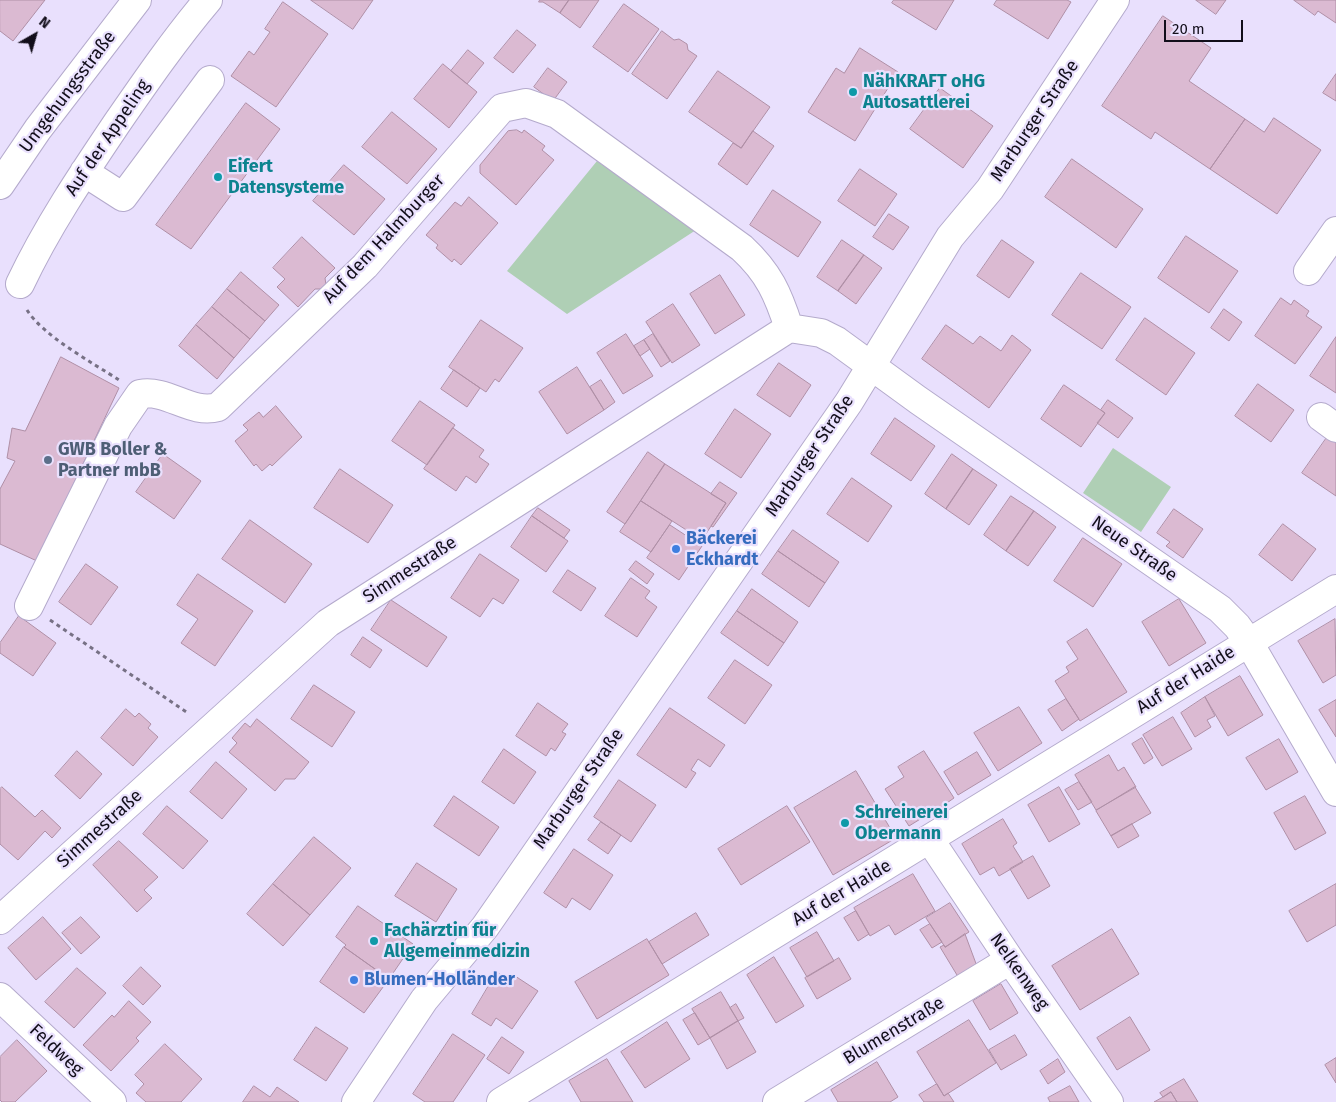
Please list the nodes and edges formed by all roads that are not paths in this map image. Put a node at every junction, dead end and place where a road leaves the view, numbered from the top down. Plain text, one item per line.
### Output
1 (138, 0) edge
2 (208, 0) edge
3 (1115, 0) edge
4 (210, 80) dead end
5 (84, 172) junction
6 (0, 185) edge
7 (1336, 231) edge
8 (1308, 271) dead end
9 (20, 284) road end
10 (789, 328) junction
11 (870, 365) junction
12 (1336, 589) edge
13 (29, 606) road end
14 (1248, 642) junction
15 (1336, 792) edge
16 (930, 840) junction
17 (0, 920) edge
18 (1010, 960) junction
19 (0, 997) edge
20 (112, 1102) edge
21 (356, 1102) edge
22 (501, 1102) edge
23 (777, 1102) edge
24 (1109, 1102) edge

1 - 6 street, Umgehungsstraße
2 - 5 street, Auf der Appeling
3 - 11 street, Marburger Straße
4 - 5 street
5 - 9 street, Auf der Appeling
7 - 8 street
10 - 11 street
10 - 13 street, Auf dem Halmburger
10 - 17 street, Simmestraße
11 - 14 street, Neue Straße
11 - 21 street, Marburger Straße
12 - 14 street, Auf der Haide
14 - 15 street, Neue Straße
14 - 16 street, Auf der Haide
16 - 18 street, Nelkenweg
16 - 22 street, Auf der Haide
18 - 23 street, Blumenstraße
18 - 24 street, Nelkenweg
19 - 20 street, Feldweg

